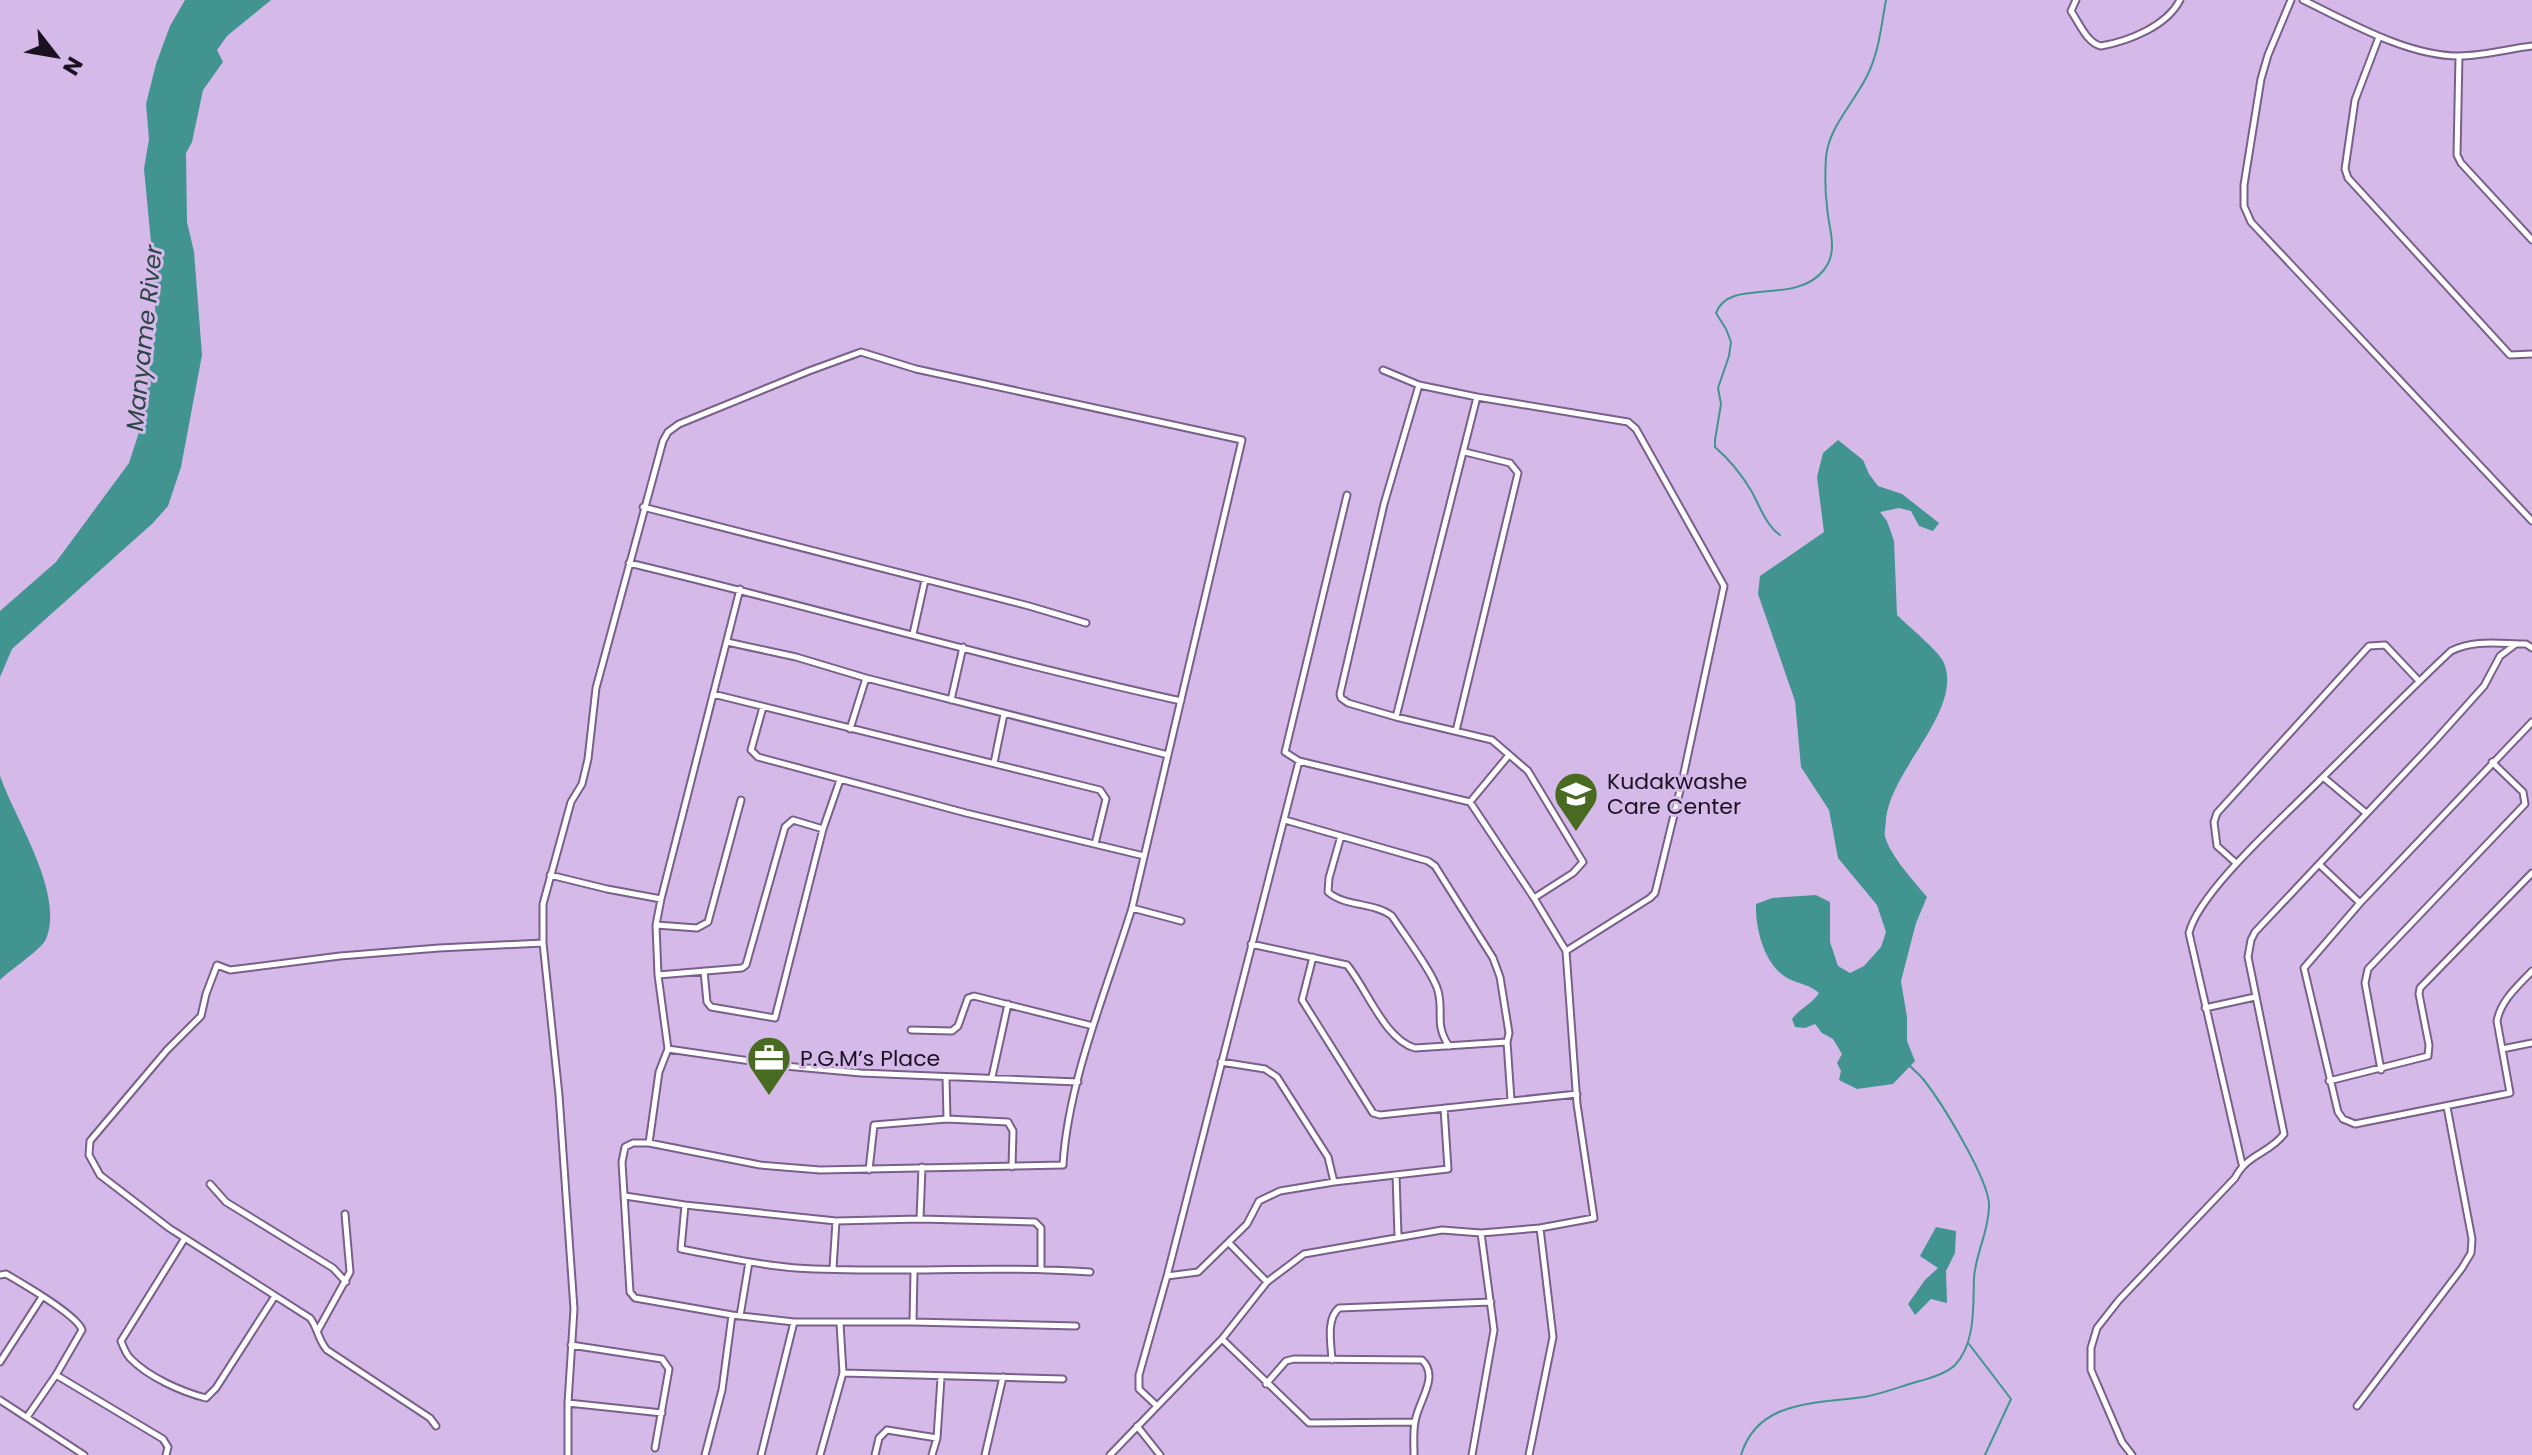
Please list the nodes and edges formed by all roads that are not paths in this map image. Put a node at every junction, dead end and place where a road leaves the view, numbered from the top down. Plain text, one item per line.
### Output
1 (2076, 0) edge
2 (2180, 0) edge
3 (2291, 0) edge
4 (2303, 0) edge
5 (2379, 37) junction
6 (2532, 46) edge
7 (2459, 56) junction
8 (2532, 240) edge
9 (2532, 354) edge
10 (1383, 370) dead end
11 (1419, 385) junction
12 (1477, 397) junction
13 (1465, 452) junction
14 (1347, 495) dead end
15 (643, 507) junction
16 (2532, 521) edge
17 (629, 563) junction
18 (925, 580) junction
19 (740, 589) junction
20 (1086, 623) dead end
21 (913, 634) junction
22 (727, 642) junction
23 (2516, 644) junction
24 (963, 647) junction
25 (2532, 648) edge
26 (866, 678) junction
27 (2419, 681) junction
28 (713, 694) junction
29 (951, 700) junction
30 (1181, 701) junction
31 (763, 707) junction
32 (1004, 714) junction
33 (1396, 717) junction
34 (2532, 722) edge
35 (850, 729) junction
36 (1456, 731) junction
37 (1168, 755) junction
38 (1509, 755) junction
39 (1299, 761) junction
40 (2492, 762) junction
41 (994, 763) junction
42 (2323, 777) junction
43 (840, 780) junction
44 (741, 800) dead end
45 (1470, 802) junction
46 (2366, 813) junction
47 (1285, 820) junction
48 (823, 829) junction
49 (1341, 836) junction
50 (1095, 844) junction
51 (1144, 856) junction
52 (2236, 863) junction
53 (2320, 865) junction
54 (2532, 873) edge
55 (550, 875) junction
56 (1534, 898) junction
57 (661, 899) junction
58 (2360, 903) junction
59 (1132, 908) junction
60 (1181, 921) dead end
61 (656, 925) junction
62 (543, 943) junction
63 (1251, 944) junction
64 (1566, 951) junction
65 (1313, 957) junction
66 (704, 971) junction
67 (2532, 971) edge
68 (658, 975) junction
69 (2255, 997) junction
70 (1008, 1004) junction
71 (2205, 1008) junction
72 (1093, 1026) junction
73 (911, 1030) dead end
74 (1507, 1042) junction
75 (2532, 1043) edge
76 (1449, 1046) junction
77 (668, 1049) junction
78 (2502, 1049) junction
79 (1221, 1062) junction
80 (2381, 1070) junction
81 (946, 1077) junction
82 (992, 1077) junction
83 (2329, 1081) junction
84 (1078, 1082) junction
85 (1577, 1094) junction
86 (1511, 1100) junction
87 (2447, 1107) junction
88 (1444, 1108) junction
89 (947, 1119) junction
90 (649, 1143) junction
91 (2242, 1164) junction
92 (922, 1167) junction
93 (1012, 1167) junction
94 (869, 1170) junction
95 (1396, 1175) junction
96 (1334, 1182) junction
97 (210, 1184) dead end
98 (625, 1196) junction
99 (685, 1205) junction
100 (345, 1214) dead end
101 (920, 1219) junction
102 (836, 1221) junction
103 (1540, 1228) junction
104 (1481, 1233) junction
105 (1398, 1236) junction
106 (185, 1238) junction
107 (1229, 1243) junction
108 (749, 1262) junction
109 (833, 1268) junction
110 (1041, 1269) junction
111 (914, 1271) junction
112 (1090, 1272) dead end
113 (0, 1275) edge
114 (1167, 1276) junction
115 (346, 1282) junction
116 (1267, 1282) junction
117 (275, 1296) junction
118 (42, 1297) junction
119 (1491, 1302) junction
120 (732, 1315) junction
121 (740, 1316) junction
122 (794, 1322) junction
123 (913, 1322) junction
124 (840, 1323) junction
125 (1076, 1326) dead end
126 (318, 1331) junction
127 (1222, 1339) junction
128 (571, 1345) junction
129 (1332, 1360) junction
130 (0, 1362) edge
131 (843, 1373) junction
132 (56, 1375) junction
133 (1003, 1377) junction
134 (941, 1378) junction
135 (1063, 1379) dead end
136 (1266, 1384) junction
137 (0, 1400) edge
138 (568, 1403) junction
139 (1157, 1406) junction
140 (2357, 1406) dead end
141 (662, 1413) junction
142 (27, 1417) junction
143 (1415, 1422) junction
144 (436, 1426) dead end
145 (1137, 1426) junction
146 (937, 1438) junction
147 (655, 1448) dead end
148 (84, 1455) edge
149 (166, 1455) edge
150 (568, 1455) edge
151 (705, 1455) edge
152 (761, 1455) edge
153 (820, 1455) edge
154 (875, 1455) edge
155 (932, 1455) edge
156 (985, 1455) edge
157 (1110, 1455) edge
158 (1160, 1455) edge
159 (1414, 1455) edge
160 (1472, 1455) edge
161 (1529, 1455) edge
162 (2132, 1455) edge

1 - 2 street
3 - 16 street
4 - 5 street
5 - 7 street
5 - 9 street
6 - 7 street
7 - 8 street
10 - 11 street
11 - 12 street
11 - 33 street
12 - 13 street
12 - 64 street
13 - 33 street
13 - 36 street
14 - 39 street
15 - 17 street
15 - 18 street
15 - 30 street
17 - 19 street
17 - 55 street
18 - 20 street
18 - 21 street
19 - 21 street
19 - 22 street
21 - 24 street
22 - 26 street
22 - 28 street
23 - 25 street
23 - 27 street
23 - 46 street
24 - 29 street
24 - 30 street
26 - 29 street
26 - 35 street
27 - 42 street
27 - 52 street
28 - 31 street
28 - 57 street
29 - 32 street
30 - 37 street
31 - 35 street
31 - 43 street
32 - 37 street
32 - 41 street
33 - 36 street
34 - 40 street
35 - 41 street
36 - 38 street
37 - 51 street
38 - 45 street
38 - 56 street
39 - 45 street
39 - 47 street
40 - 58 street
40 - 80 street
41 - 50 street
42 - 46 street
42 - 52 street
43 - 48 street
43 - 50 street
44 - 61 street
45 - 56 street
46 - 53 street
47 - 49 street
47 - 63 street
48 - 66 street
48 - 66 street
49 - 74 street
49 - 76 street
50 - 51 street
51 - 59 street
52 - 71 street
53 - 58 street
53 - 69 street
54 - 80 street
55 - 57 street
55 - 62 street
56 - 64 street
57 - 61 street
58 - 83 street
59 - 60 street
59 - 72 street
61 - 68 street
62 - 106 street
62 - 128 street
63 - 65 street
63 - 79 street
64 - 85 street
65 - 76 street
65 - 88 street
66 - 68 street
67 - 78 street
68 - 77 street
69 - 71 street
69 - 91 street
70 - 72 street
70 - 73 street
70 - 82 street
71 - 91 street
72 - 84 street
74 - 76 street
74 - 86 street
75 - 78 street
77 - 81 street
77 - 90 street
78 - 87 street
79 - 96 street
79 - 114 street
80 - 83 street
81 - 82 street
81 - 89 street
82 - 84 street
83 - 87 street
84 - 93 street
85 - 86 street
85 - 103 street
86 - 88 street
87 - 140 street
88 - 95 street
89 - 93 street
89 - 94 street
90 - 94 street
90 - 98 street
91 - 162 street
92 - 93 street
92 - 94 street
92 - 101 street
95 - 96 street
95 - 105 street
96 - 107 street
97 - 115 street
98 - 99 street
98 - 120 street
99 - 102 street
99 - 108 street
100 - 115 street
101 - 102 street
101 - 110 street
102 - 109 street
103 - 104 street
103 - 161 street
104 - 105 street
104 - 119 street
105 - 116 street
106 - 117 street
106 - 117 street
107 - 114 street
107 - 116 street
108 - 109 street
108 - 121 street
109 - 111 street
110 - 111 street
110 - 112 street
111 - 123 street
113 - 118 street
114 - 139 street
115 - 126 street
116 - 127 street
117 - 126 street
118 - 130 street
118 - 132 street
119 - 129 street
119 - 160 street
120 - 121 street
120 - 151 street
121 - 122 street
122 - 124 street
122 - 152 street
123 - 124 street
123 - 125 street
124 - 131 street
126 - 144 street
127 - 136 street
127 - 139 street
128 - 138 street
128 - 141 street
129 - 136 street
129 - 143 street
131 - 134 street
131 - 153 street
132 - 142 street
132 - 149 street
133 - 134 street
133 - 135 street
133 - 156 street
134 - 146 street
136 - 143 street
137 - 142 street
138 - 141 street
138 - 150 street
139 - 145 street
141 - 147 street
142 - 148 street
143 - 159 street
145 - 157 street
145 - 158 street
146 - 154 street
146 - 155 street

